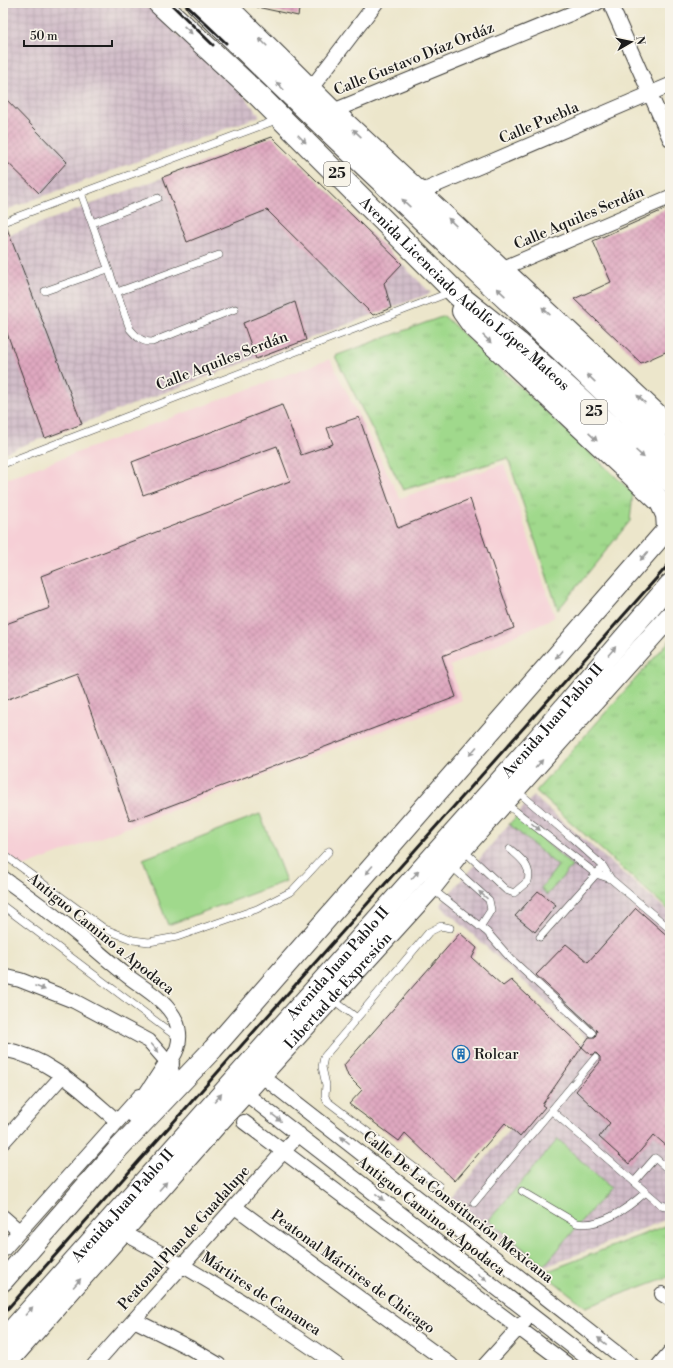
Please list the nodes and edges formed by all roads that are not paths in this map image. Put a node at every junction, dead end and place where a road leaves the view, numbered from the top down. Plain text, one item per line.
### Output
1 (159, 3) edge
2 (197, 3) edge
3 (224, 3) edge
4 (376, 3) edge
5 (597, 3) edge
6 (610, 3) edge
7 (670, 85) edge
8 (650, 93) junction
9 (304, 96) junction
10 (333, 111) junction
11 (281, 118) junction
12 (670, 139) edge
13 (420, 192) junction
14 (81, 193) junction
15 (670, 197) edge
16 (158, 198) dead end
17 (3, 222) edge
18 (92, 223) junction
19 (437, 232) junction
20 (219, 255) dead end
21 (108, 268) junction
22 (501, 269) junction
23 (45, 291) dead end
24 (117, 292) junction
25 (457, 293) junction
26 (234, 310) dead end
27 (670, 426) edge
28 (670, 454) edge
29 (3, 464) edge
30 (664, 488) edge
31 (669, 528) edge
32 (670, 584) edge
33 (670, 616) edge
34 (536, 740) junction
35 (511, 796) junction
36 (480, 829) junction
37 (510, 849) dead end
38 (329, 851) dead end
39 (3, 854) edge
40 (456, 857) junction
41 (603, 866) junction
42 (596, 874) junction
43 (3, 878) edge
44 (612, 879) junction
45 (431, 888) junction
46 (3, 906) edge
47 (480, 927) junction
48 (450, 928) dead end
49 (670, 929) edge
50 (540, 937) dead end
51 (334, 966) junction
52 (3, 976) edge
53 (331, 999) junction
54 (357, 1018) junction
55 (592, 1033) dead end
56 (178, 1038) junction
57 (3, 1049) edge
58 (595, 1058) dead end
59 (169, 1064) junction
60 (63, 1075) junction
61 (262, 1076) junction
62 (177, 1086) junction
63 (241, 1107) junction
64 (552, 1111) junction
65 (117, 1121) junction
66 (299, 1134) junction
67 (3, 1142) edge
68 (177, 1145) junction
69 (118, 1149) junction
70 (283, 1152) junction
71 (670, 1171) edge
72 (634, 1182) junction
73 (439, 1186) dead end
74 (522, 1191) dead end
75 (646, 1192) junction
76 (474, 1203) dead end
77 (235, 1207) junction
78 (670, 1207) edge
79 (3, 1217) edge
80 (19, 1231) junction
81 (122, 1232) junction
82 (3, 1250) edge
83 (182, 1264) junction
84 (3, 1281) edge
85 (532, 1316) junction
86 (134, 1320) junction
87 (519, 1327) junction
88 (3, 1340) edge
89 (670, 1352) edge
90 (5, 1365) edge
91 (94, 1365) edge
92 (218, 1365) edge
93 (337, 1365) edge
94 (451, 1365) edge
95 (485, 1365) edge
96 (568, 1365) edge
97 (596, 1365) edge
98 (632, 1365) edge
99 (659, 1365) edge

1 -> 11 main road, Avenida Licenciado Adolfo López Mateos / 25
9 -> 2 main road, Avenida Licenciado Adolfo López Mateos / 25
9 -> 3 main road
4 - 9 street
5 - 10 street, Calle Gustavo Díaz Ordáz
6 - 8 street
7 - 8 street, Calle Puebla
8 - 12 street
8 - 13 street, Calle Puebla
9 - 10 main road
19 -> 9 main road, Avenida Licenciado Adolfo López Mateos / 25
13 -> 10 main road
11 - 14 lane
11 -> 25 main road, Avenida Licenciado Adolfo López Mateos / 25
13 - 19 main road
22 -> 13 main road
14 - 17 lane
14 - 18 lane
15 - 22 street, Calle Aquiles Serdán
16 - 18 lane
18 - 21 lane
28 -> 19 main road, Avenida Licenciado Adolfo López Mateos / 25
20 - 24 lane
21 - 23 lane
21 - 24 lane
27 -> 22 main road
24 - 26 lane
25 - 29 lane, Calle Aquiles Serdán
25 -> 30 main road, Avenida Licenciado Adolfo López Mateos / 25
25 -> 30 main road
30 - 31 main road
31 -> 62 main road
34 -> 32 main road, Avenida Juan Pablo II
35 -> 33 main road, Libertad de Expresión
34 - 36 main road
51 -> 34 main road, Avenida Juan Pablo II
35 - 36 main road, Libertad de Expresión
35 - 41 lane
35 -> 42 lane
36 - 40 main road, Libertad de Expresión
37 - 40 lane
38 - 39 lane
40 - 45 main road, Libertad de Expresión
47 -> 40 lane
41 - 42 lane
41 - 44 lane
42 - 44 lane
42 - 50 lane
43 - 56 street, Antiguo Camino a Apodaca
44 - 49 lane
45 - 47 lane
45 - 51 main road
45 - 53 main road, Libertad de Expresión
46 - 56 lane
47 - 55 lane
48 - 54 lane
68 -> 51 main road, Avenida Juan Pablo II
52 -> 59 street
53 - 54 lane
53 - 61 main road, Libertad de Expresión
54 - 73 lane
56 - 59 street, Antiguo Camino a Apodaca
57 - 60 street
58 - 64 lane
59 - 62 street
59 - 65 street, Antiguo Camino a Apodaca
59 - 69 main road
60 - 65 street
60 - 67 street
61 - 63 main road, Libertad de Expresión
98 -> 61 street, Calle De La Constitución Mexicana
62 - 69 main road
63 -> 66 street, Antiguo Camino a Apodaca
63 - 68 main road
63 - 70 street
81 -> 63 main road, Libertad de Expresión
64 - 72 lane
64 - 76 lane
65 - 80 street, Antiguo Camino a Apodaca
66 - 70 street, Peatonal Plan de Guadalupe
66 -> 85 street, Antiguo Camino a Apodaca
88 -> 68 main road, Avenida Juan Pablo II
69 - 84 main road
70 - 77 street, Peatonal Plan de Guadalupe
70 - 87 street
71 - 72 lane
72 - 75 lane
74 - 75 lane
75 - 78 lane
77 - 83 street, Peatonal Plan de Guadalupe
77 - 94 street, Peatonal Mártires de Chicago
79 - 80 street
80 - 82 street, Antiguo Camino a Apodaca
81 - 83 street, Mártires de Cananea
90 -> 81 main road, Libertad de Expresión
83 - 86 street, Peatonal Plan de Guadalupe
83 - 93 street, Mártires de Cananea
85 - 87 street
85 - 97 street, Antiguo Camino a Apodaca
86 - 91 street, Peatonal Plan de Guadalupe
86 - 92 street
87 - 95 street
87 - 96 street
89 - 99 street

